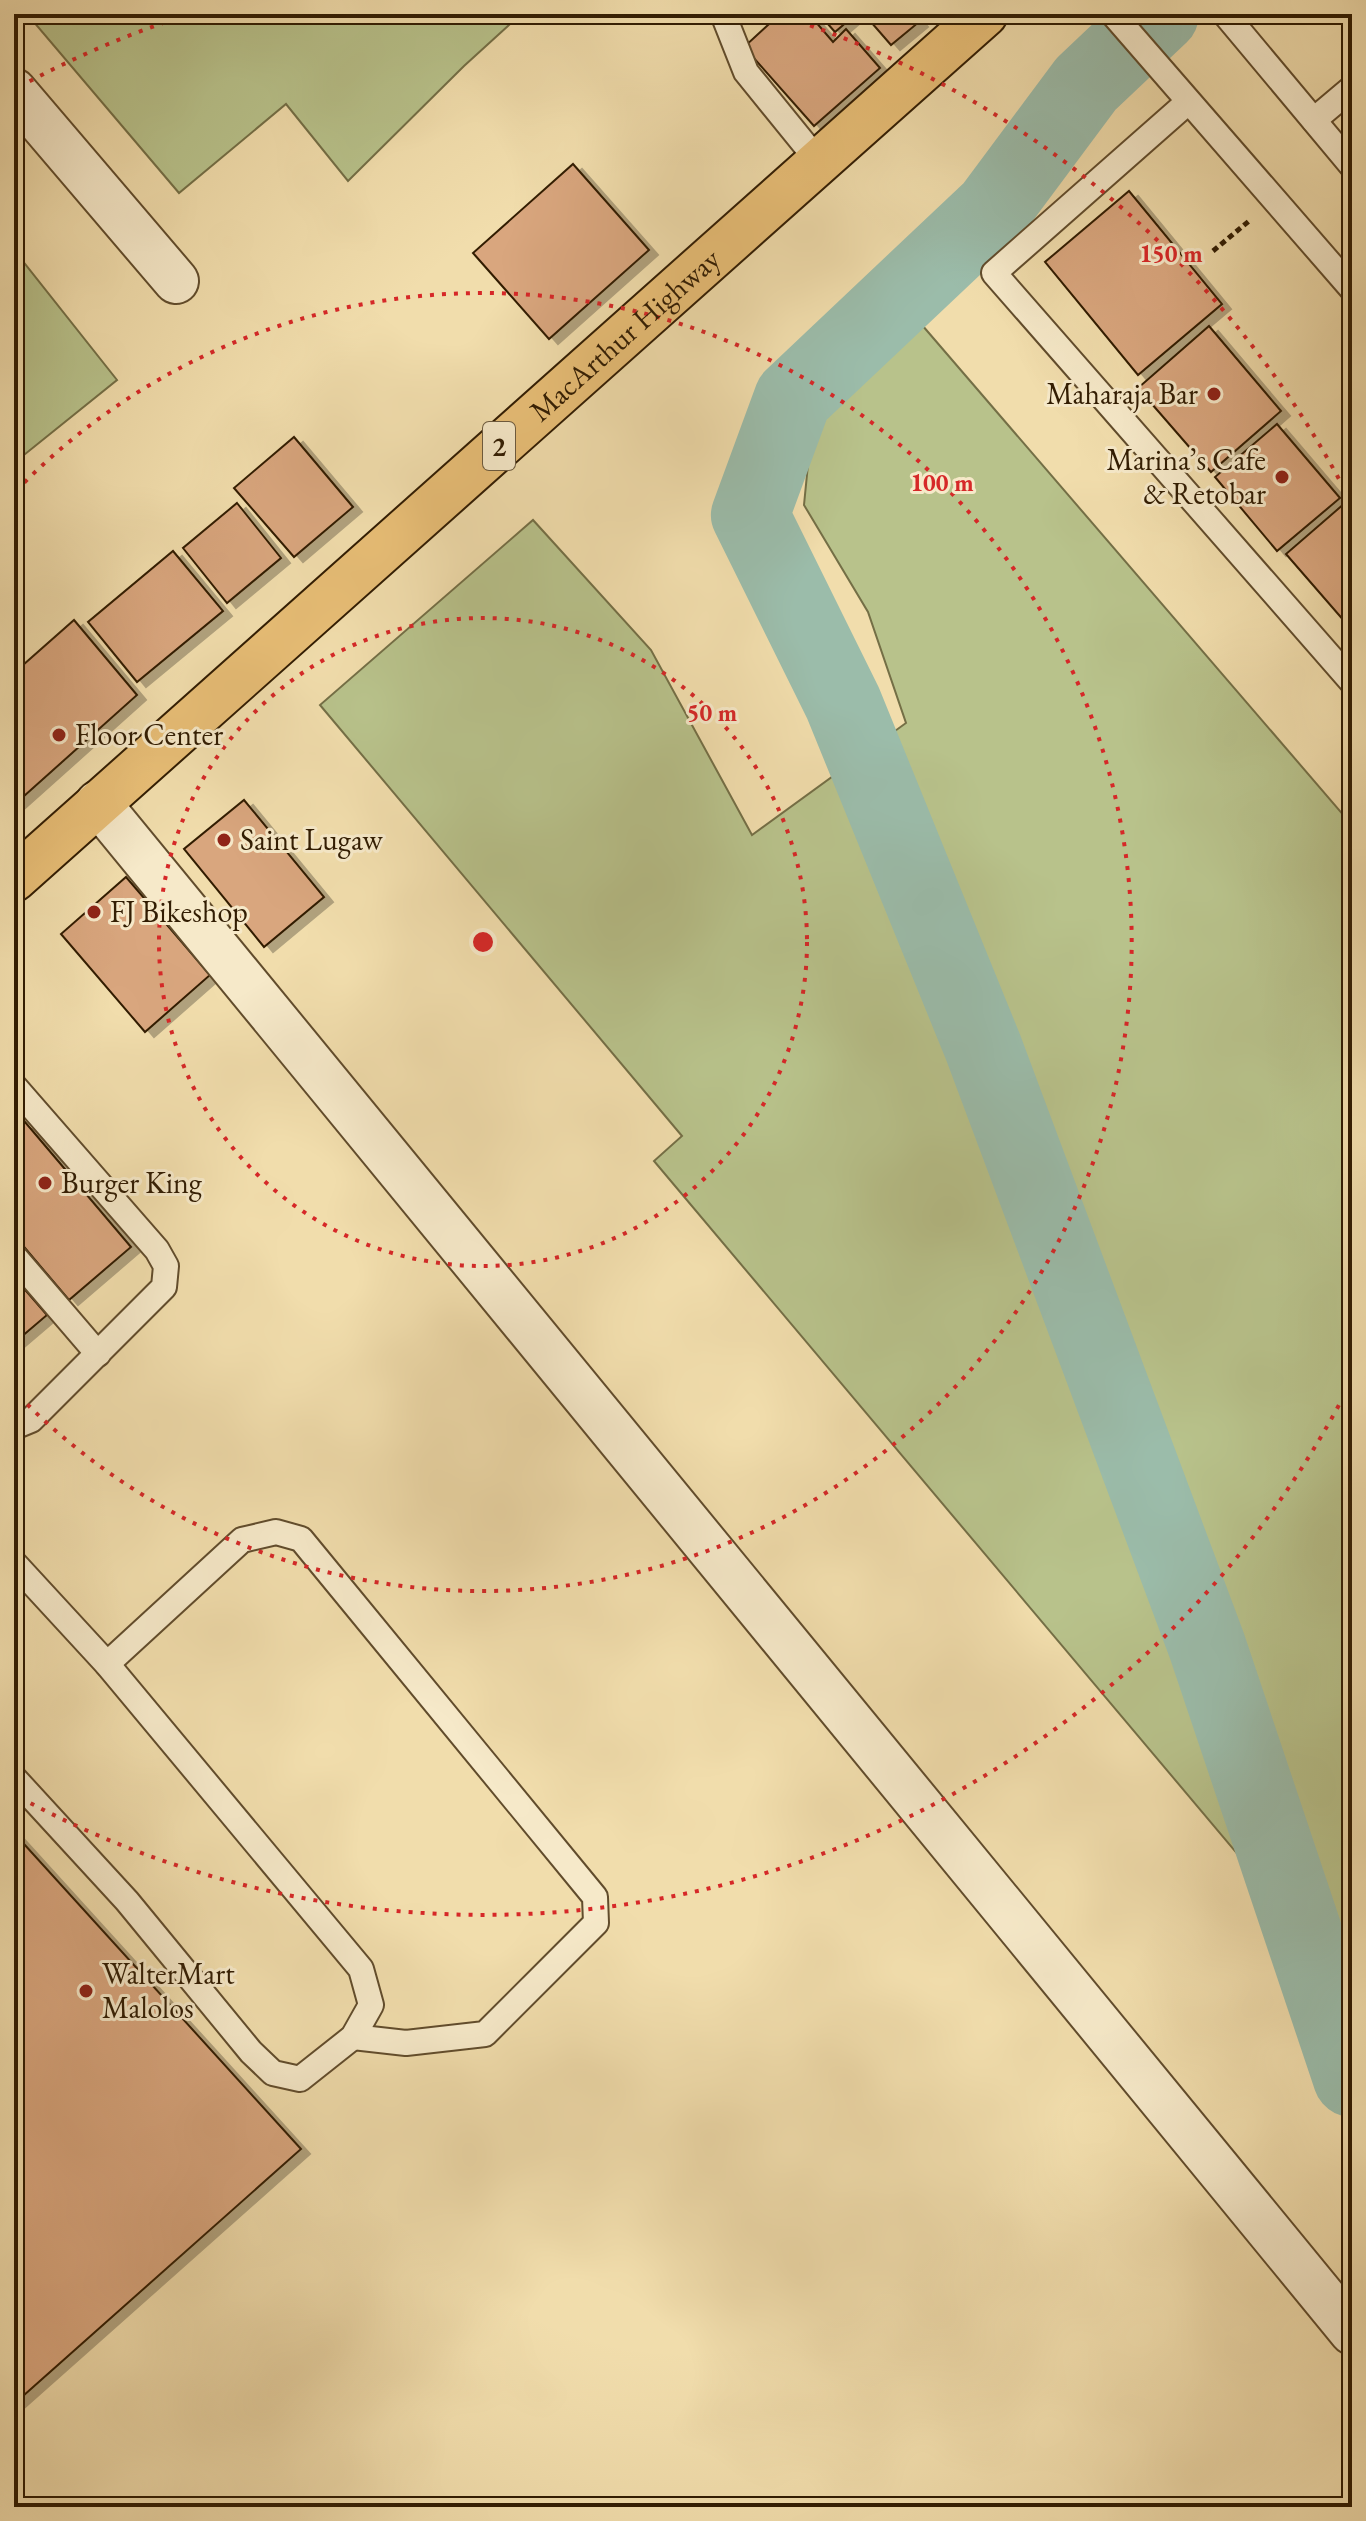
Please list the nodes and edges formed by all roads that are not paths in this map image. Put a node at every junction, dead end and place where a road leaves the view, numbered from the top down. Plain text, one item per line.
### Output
1 (723, 14) edge
2 (985, 14) edge
3 (1113, 14) edge
4 (1226, 16) edge
5 (1352, 88) edge
6 (14, 91) edge
7 (1188, 102) junction
8 (1314, 120) junction
9 (819, 162) junction
10 (1352, 166) edge
11 (176, 281) dead end
12 (1352, 289) edge
13 (1352, 682) edge
14 (98, 803) junction
15 (14, 879) edge
16 (14, 1086) edge
17 (14, 1256) edge
18 (98, 1354) junction
19 (14, 1427) edge
20 (14, 1563) edge
21 (107, 1664) junction
22 (14, 1778) edge
23 (353, 2037) junction
24 (1352, 2332) edge

1 - 9 lane
2 - 9 highway, MacArthur Highway / 2
3 - 7 lane
4 - 8 lane
5 - 8 lane
6 - 11 street
7 - 12 lane
7 - 13 lane
8 - 10 lane
9 - 14 highway, MacArthur Highway / 2
14 - 15 highway, MacArthur Highway / 2
14 - 24 street
16 - 18 lane
17 - 18 lane
18 - 19 lane
20 - 21 lane
21 - 23 lane
21 - 23 lane
22 - 23 lane

